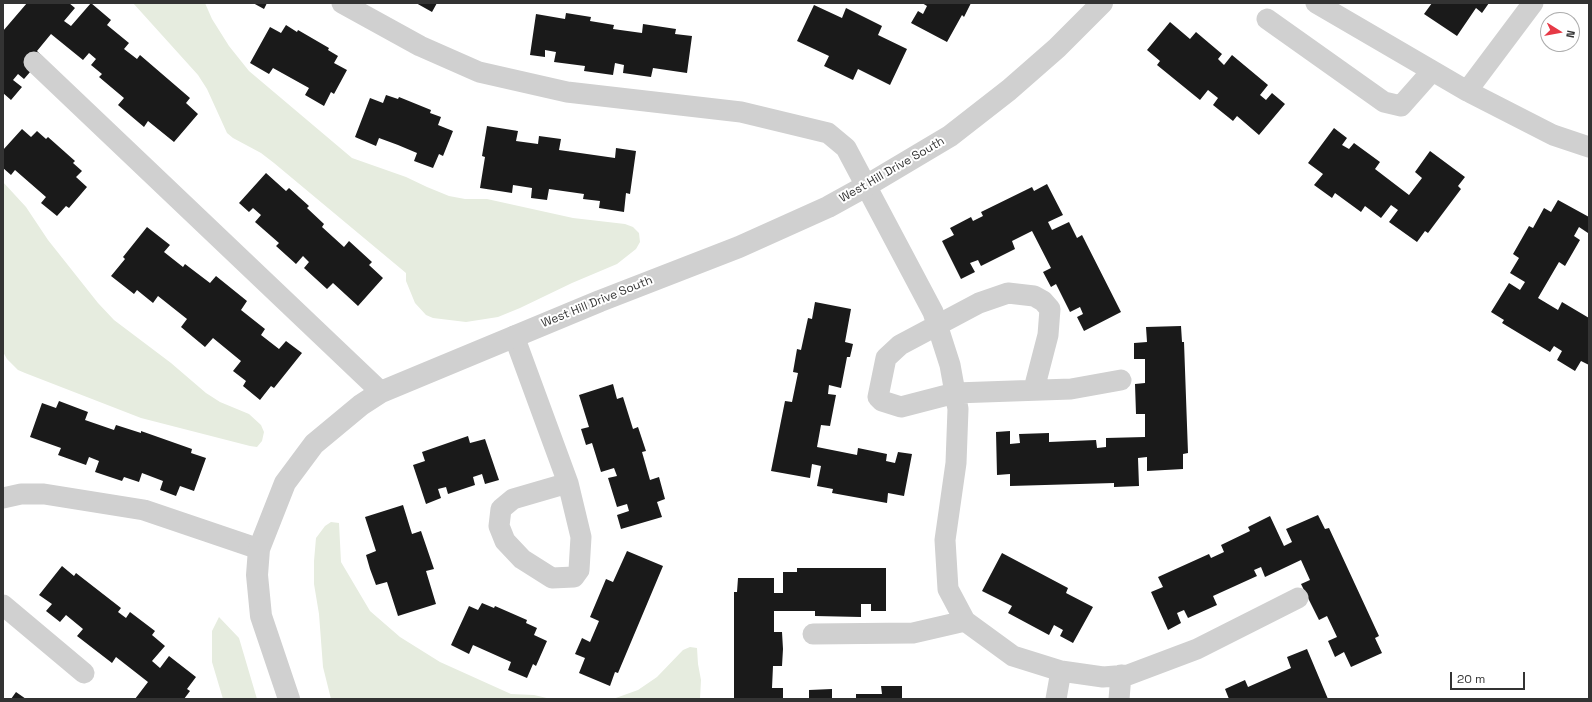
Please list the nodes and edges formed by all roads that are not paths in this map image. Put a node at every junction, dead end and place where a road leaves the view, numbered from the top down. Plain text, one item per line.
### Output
1 (342, 3) edge
2 (1102, 3) edge
3 (1316, 3) edge
4 (1534, 3) edge
5 (1266, 19) dead end
6 (34, 62) dead end
7 (1432, 72) junction
8 (1467, 91) junction
9 (1589, 147) edge
10 (866, 186) junction
11 (937, 325) junction
12 (514, 336) junction
13 (1121, 380) dead end
14 (1034, 389) junction
15 (381, 392) junction
16 (955, 393) junction
17 (568, 483) junction
18 (3, 498) edge
19 (259, 549) junction
20 (1298, 598) dead end
21 (3, 605) edge
22 (965, 621) junction
23 (813, 634) dead end
24 (1061, 671) junction
25 (84, 673) dead end
26 (1121, 675) junction
27 (289, 699) edge
28 (1056, 699) edge
29 (1119, 699) edge

1 - 10 street
2 - 10 street, West Hill Drive South
3 - 7 street
4 - 8 street
5 - 7 street
6 - 15 street
7 - 8 street
8 - 9 street
10 - 11 street
10 - 12 street, West Hill Drive South
11 - 14 street
11 - 16 street
11 - 16 street
12 - 15 street, West Hill Drive South
12 - 17 street
13 - 14 street
14 - 16 street
15 - 19 street, West Hill Drive South
16 - 22 street
17 - 17 street
18 - 19 street
19 - 27 street, West Hill Drive South
20 - 26 street
21 - 25 street
22 - 23 street
22 - 24 street
24 - 26 street
24 - 28 street
26 - 29 street

